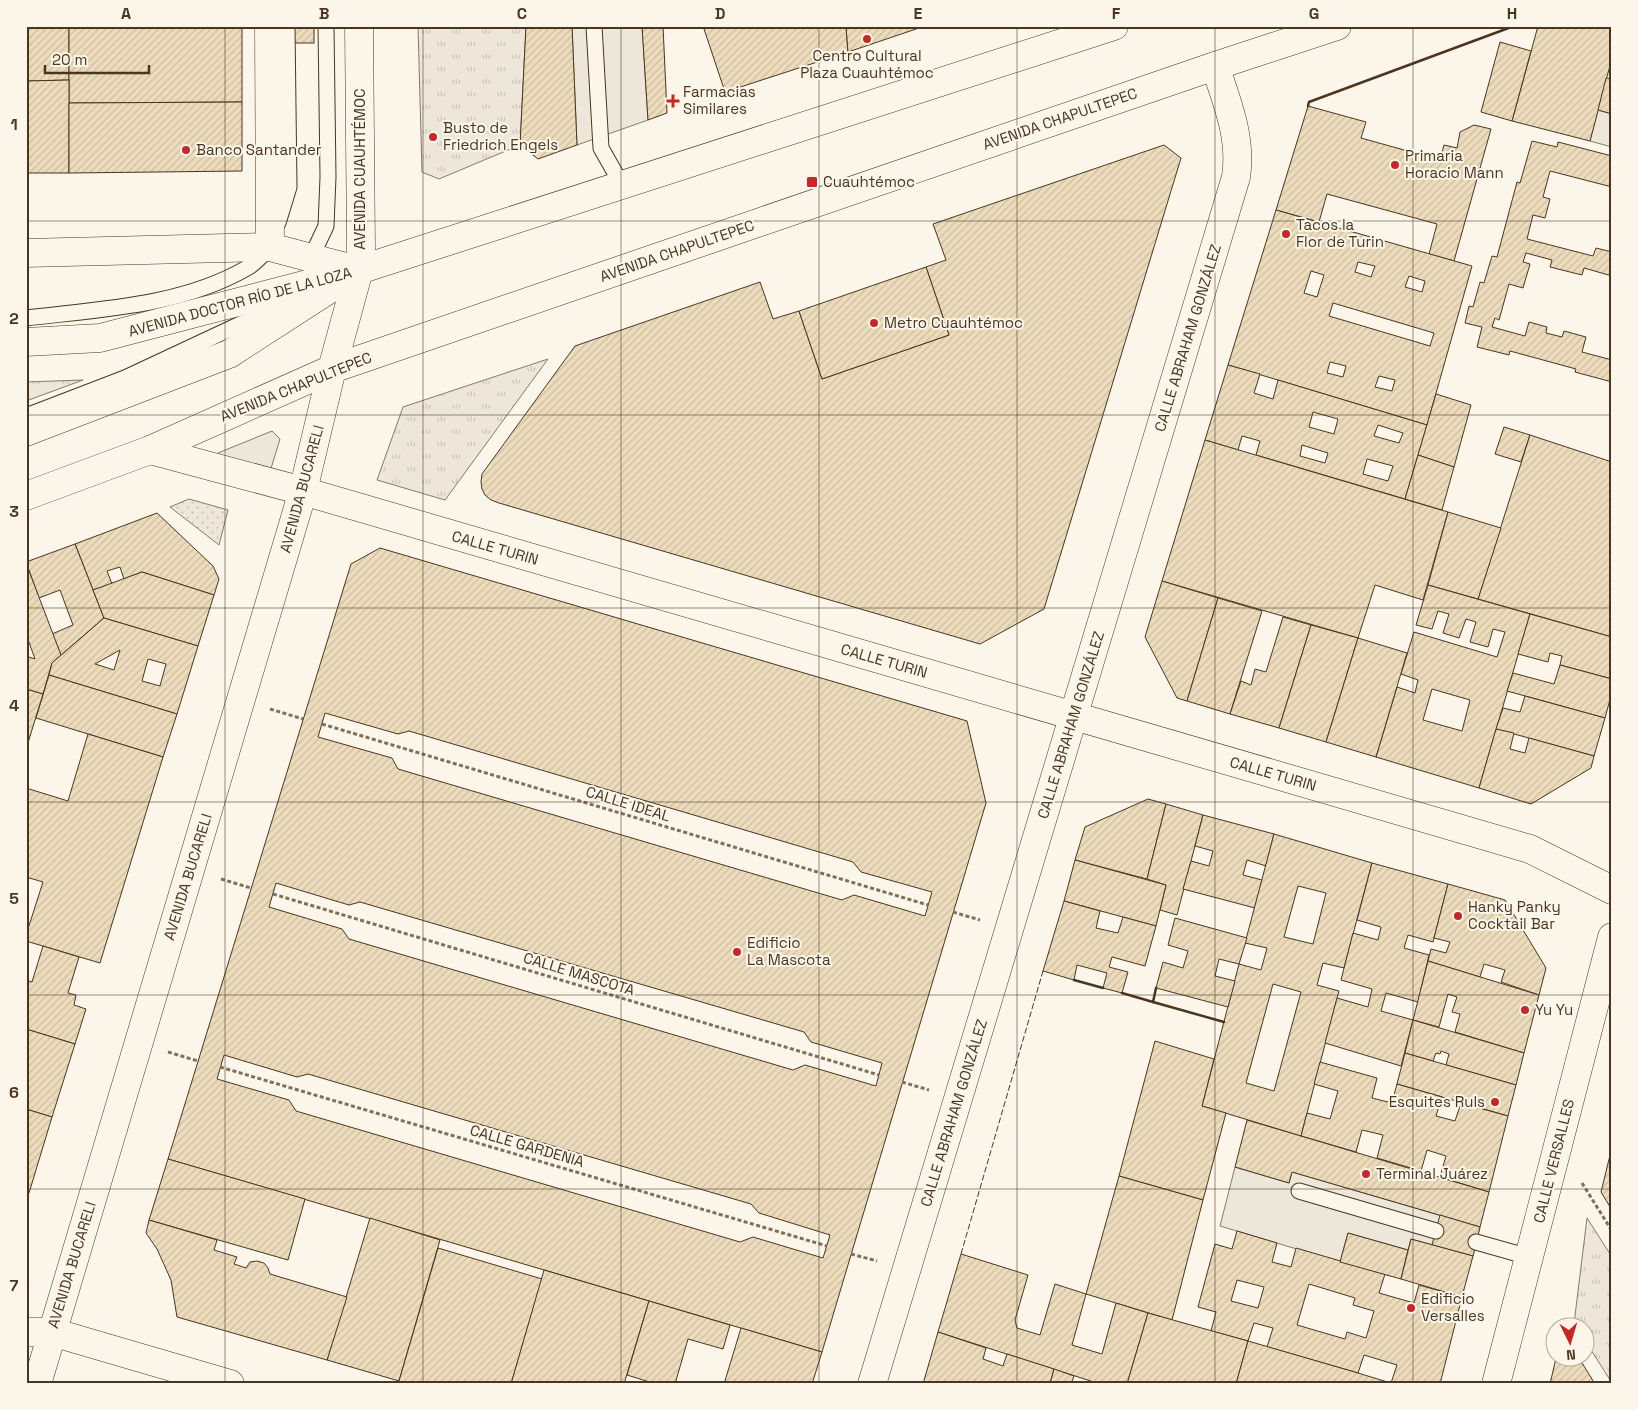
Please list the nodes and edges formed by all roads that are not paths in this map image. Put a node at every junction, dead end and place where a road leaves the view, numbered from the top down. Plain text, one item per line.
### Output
1 (269, 26) edge
2 (287, 26) edge
3 (326, 26) edge
4 (359, 26) edge
5 (594, 26) edge
6 (1114, 26) edge
7 (1337, 26) edge
8 (1215, 66) junction
9 (622, 185) junction
10 (270, 247) junction
11 (26, 253) edge
12 (312, 258) junction
13 (359, 270) junction
14 (290, 287) junction
15 (26, 318) edge
16 (26, 342) edge
17 (332, 369) junction
18 (26, 416) edge
19 (26, 432) edge
20 (150, 450) junction
21 (303, 491) junction
22 (26, 496) edge
23 (1074, 716) junction
24 (1612, 890) edge
25 (1612, 937) edge
26 (1299, 1191) dead end
27 (1436, 1231) dead end
28 (1476, 1242) dead end
29 (1529, 1257) junction
30 (39, 1332) edge
31 (37, 1384) edge
32 (230, 1384) edge
33 (872, 1384) edge
34 (1496, 1384) edge

1 - 10 main road
2 - 10 lane
3 - 12 lane
4 - 13 main road, AVENIDA CUAUHTÉMOC
5 - 9 lane
6 - 9 main road
7 - 8 main road, AVENIDA CHAPULTEPEC
8 - 17 main road, AVENIDA CHAPULTEPEC
8 - 23 main road, CALLE ABRAHAM GONZÁLEZ
9 - 13 main road
10 - 11 main road, AVENIDA DOCTOR RÍO DE LA LOZA
10 - 12 main road, AVENIDA DOCTOR RÍO DE LA LOZA
10 - 15 lane
12 - 13 main road, AVENIDA DOCTOR RÍO DE LA LOZA
12 - 14 lane
13 - 14 main road, AVENIDA DOCTOR RÍO DE LA LOZA
13 - 17 main road, AVENIDA CUAUHTÉMOC
13 - 19 main road
14 - 16 main road, AVENIDA DOCTOR RÍO DE LA LOZA
14 - 18 lane
17 - 20 main road, AVENIDA CHAPULTEPEC
17 - 21 main road, AVENIDA BUCARELI
20 - 21 main road, CALLE TURIN
20 - 22 main road, AVENIDA CHAPULTEPEC
21 - 23 main road, CALLE TURIN
21 - 30 main road, AVENIDA BUCARELI
23 - 24 main road, CALLE TURIN
23 - 33 main road, CALLE ABRAHAM GONZÁLEZ
25 - 29 main road, CALLE VERSALLES
26 - 27 lane
28 - 29 lane
29 - 34 main road, CALLE VERSALLES
30 - 31 main road, AVENIDA BUCARELI
30 - 32 main road

